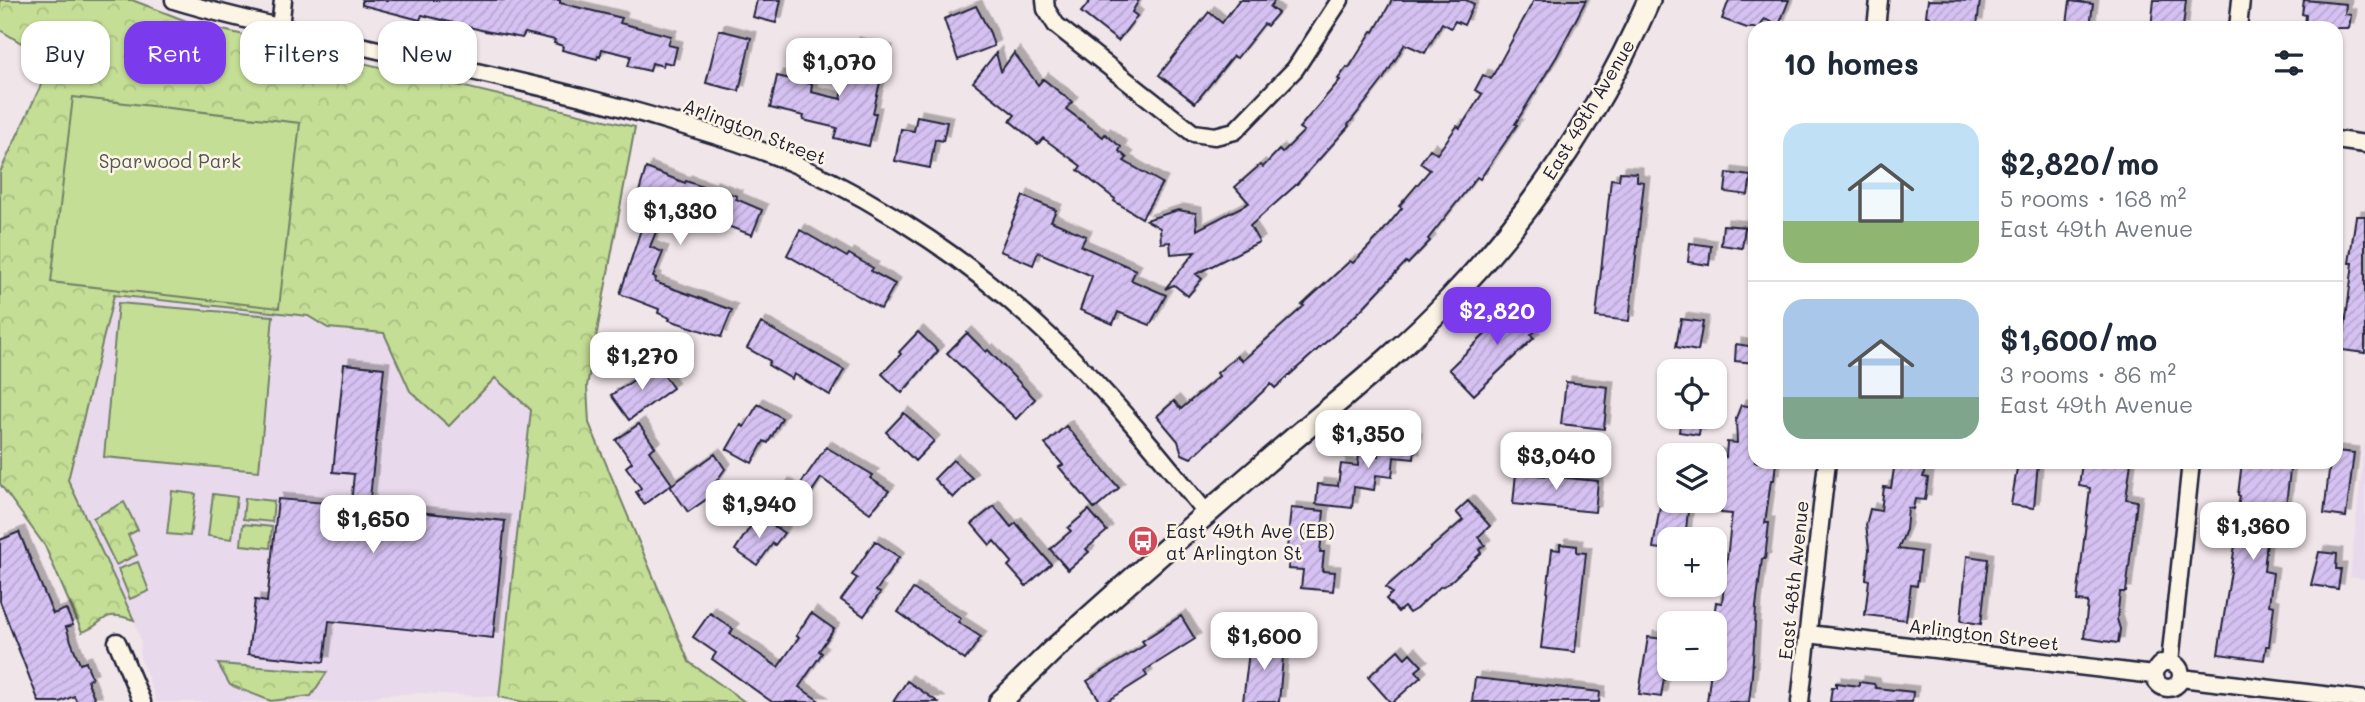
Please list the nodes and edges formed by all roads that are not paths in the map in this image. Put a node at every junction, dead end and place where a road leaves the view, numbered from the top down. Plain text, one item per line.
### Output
1 (174, 0) edge
2 (283, 0) edge
3 (1340, 0) edge
4 (1649, 0) edge
5 (1880, 0) edge
6 (2241, 0) edge
7 (1046, 4) edge
8 (256, 21) edge
9 (281, 21) edge
10 (1877, 21) edge
11 (2239, 21) edge
12 (364, 47) edge
13 (2343, 141) edge
14 (2365, 144) edge
15 (1826, 469) edge
16 (2190, 469) edge
17 (1207, 514) junction
18 (1808, 634) junction
19 (117, 642) dead end
20 (2170, 662) junction
21 (2154, 675) junction
22 (2181, 678) junction
23 (2166, 695) edge
24 (2365, 700) edge
25 (142, 702) edge
26 (1000, 702) edge
27 (1800, 702) edge

1 - 8 street, Arlington Street
2 - 9 street
3 - 7 street
4 - 17 street, East 49th Avenue
5 - 10 street
6 - 11 street
12 - 17 street, Arlington Street
13 - 14 street
15 - 18 street, East 48th Avenue
16 - 20 street
17 - 26 street, East 49th Avenue
18 - 21 street, Arlington Street
18 - 27 street, East 48th Avenue
19 - 25 street
20 - 21 street
20 - 22 street
21 - 23 street
22 - 23 street
22 - 24 street

